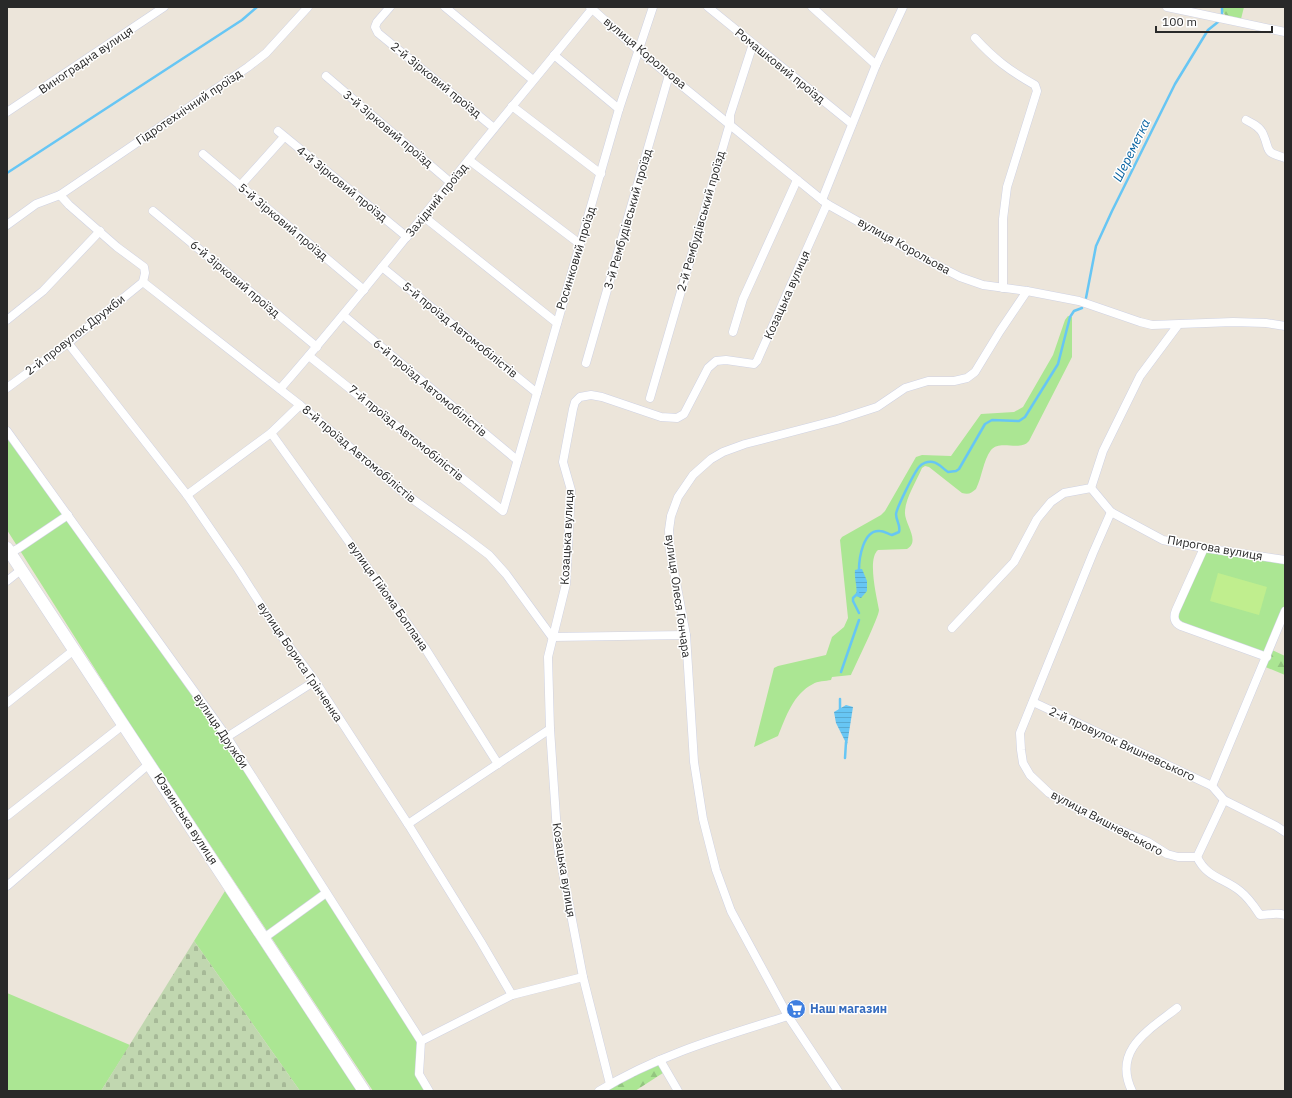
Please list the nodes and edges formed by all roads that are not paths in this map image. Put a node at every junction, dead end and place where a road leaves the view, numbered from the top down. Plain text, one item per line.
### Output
1 (164, 7) edge
2 (308, 7) edge
3 (390, 7) edge
4 (445, 7) edge
5 (654, 7) edge
6 (708, 7) edge
7 (812, 7) edge
8 (903, 7) edge
9 (1167, 7) edge
10 (591, 8) edge
11 (1285, 32) edge
12 (974, 38) dead end
13 (753, 44) junction
14 (638, 50) junction
15 (554, 55) junction
16 (876, 65) junction
17 (669, 74) junction
18 (326, 76) dead end
19 (533, 80) junction
20 (512, 106) junction
21 (619, 109) junction
22 (7, 112) edge
23 (1246, 120) dead end
24 (730, 123) junction
25 (852, 124) junction
26 (494, 128) junction
27 (203, 154) dead end
28 (1285, 158) edge
29 (469, 160) junction
30 (601, 174) junction
31 (797, 180) junction
32 (450, 182) junction
33 (240, 186) junction
34 (60, 195) junction
35 (825, 202) junction
36 (153, 211) dead end
37 (423, 216) junction
38 (7, 225) edge
39 (100, 231) junction
40 (407, 237) junction
41 (580, 244) junction
42 (382, 267) junction
43 (143, 282) junction
44 (1003, 288) junction
45 (364, 290) junction
46 (1027, 291) junction
47 (343, 315) junction
48 (7, 320) edge
49 (556, 323) junction
50 (1178, 325) junction
51 (1285, 326) edge
52 (733, 332) dead end
53 (68, 343) junction
54 (317, 347) junction
55 (309, 356) junction
56 (586, 364) dead end
57 (7, 388) edge
58 (280, 389) junction
59 (538, 393) junction
60 (650, 398) dead end
61 (300, 405) junction
62 (7, 431) edge
63 (271, 433) junction
64 (518, 460) junction
65 (1091, 488) junction
66 (187, 495) junction
67 (503, 511) joint
68 (1111, 512) junction
69 (68, 515) junction
70 (1204, 548) junction
71 (8, 550) edge
72 (1285, 560) edge
73 (22, 570) junction
74 (7, 582) edge
75 (1285, 611) edge
76 (952, 628) dead end
77 (686, 635) junction
78 (552, 638) junction
79 (74, 650) junction
80 (1267, 657) junction
81 (314, 681) junction
82 (1033, 702) junction
83 (7, 703) edge
84 (123, 724) junction
85 (550, 729) junction
86 (227, 737) junction
87 (149, 764) junction
88 (498, 764) junction
89 (1212, 786) junction
90 (1224, 800) junction
91 (7, 816) edge
92 (408, 824) junction
93 (1285, 832) edge
94 (1197, 857) junction
95 (7, 886) edge
96 (326, 893) junction
97 (1285, 915) edge
98 (264, 938) junction
99 (583, 977) junction
100 (512, 995) junction
101 (1177, 1008) dead end
102 (788, 1016) junction
103 (421, 1042) junction
104 (660, 1060) junction
105 (610, 1084) junction
106 (364, 1091) edge
107 (429, 1091) edge
108 (600, 1091) edge
109 (678, 1091) edge
110 (838, 1091) edge
111 (1132, 1091) edge

1 - 22 street, Виноградна вулиця
2 - 34 street, Гідротехнічний проїзд
3 - 26 street, 2-й Зірковий проїзд
4 - 19 street
5 - 14 street, Росинковий проїзд
6 - 13 street, Ромашковий проїзд
7 - 16 street
8 - 16 street, Козацька вулиця
9 - 11 street
10 - 14 street, вулиця Корольова
10 - 15 street, Західний проїзд
12 - 44 street
13 - 24 street, 2-й Рембудівський проїзд
13 - 25 street, Ромашковий проїзд
14 - 17 street, вулиця Корольова
14 - 21 street, Росинковий проїзд
15 - 19 street, Західний проїзд
15 - 21 street
16 - 25 street, Козацька вулиця
17 - 24 street, вулиця Корольова
17 - 56 street, 3-й Рембудівський проїзд
18 - 32 street, 3-й Зірковий проїзд
19 - 20 street, Західний проїзд
20 - 26 street, Західний проїзд
20 - 30 street
21 - 30 street, Росинковий проїзд
23 - 28 street
24 - 31 street, вулиця Корольова
24 - 60 street, 2-й Рембудівський проїзд
25 - 35 street, Козацька вулиця
26 - 29 street, Західний проїзд
27 - 33 street, 5-й Зірковий проїзд
29 - 32 street, Західний проїзд
29 - 41 street
30 - 41 street, Росинковий проїзд
31 - 35 street, вулиця Корольова
31 - 52 street
32 - 37 street, Західний проїзд
33 - 40 street, 4-й Зірковий проїзд
33 - 45 street, 5-й Зірковий проїзд
34 - 38 street, Гідротехнічний проїзд
34 - 39 street
35 - 44 street, вулиця Корольова
35 - 78 street, Козацька вулиця
36 - 54 street, 6-й Зірковий проїзд
37 - 40 street, Західний проїзд
37 - 49 street
39 - 43 street
39 - 48 street
40 - 42 street, Західний проїзд
41 - 49 street, Росинковий проїзд
42 - 45 street, Західний проїзд
42 - 59 street, 5-й проїзд Автомобілістів
43 - 53 street, 2-й провулок Дружби
43 - 58 street, 8-й проїзд Автомобілістів
44 - 46 street, вулиця Корольова
45 - 47 street, Західний проїзд
46 - 50 street, вулиця Корольова
46 - 77 street, вулиця Олеся Гончара
47 - 54 street, Західний проїзд
47 - 64 street, 6-й проїзд Автомобілістів
49 - 59 street, Росинковий проїзд
50 - 51 street, вулиця Корольова
50 - 65 street
53 - 57 street, 2-й провулок Дружби
53 - 66 street, вулиця Бориса Грінченка
54 - 55 street, Західний проїзд
55 - 58 street, Західний проїзд
55 - 67 street, 7-й проїзд Автомобілістів
58 - 61 street, 8-й проїзд Автомобілістів
59 - 64 street, Росинковий проїзд
61 - 63 street
61 - 78 street, 8-й проїзд Автомобілістів
62 - 69 street, вулиця Дружби
63 - 66 street
63 - 88 street, вулиця Гійома Боплана
64 - 67 street, Росинковий проїзд
65 - 68 street, Пирогова вулиця
65 - 76 street
66 - 81 street, вулиця Бориса Грінченка
68 - 70 street, Пирогова вулиця
68 - 82 street, вулиця Вишневського
69 - 71 street
69 - 86 street, вулиця Дружби
70 - 72 street, Пирогова вулиця
70 - 80 street
71 - 73 main road, Юзвинська вулиця
73 - 74 street
73 - 79 main road, Юзвинська вулиця
75 - 80 street
77 - 78 street
77 - 102 street, вулиця Олеся Гончара
78 - 85 street, Козацька вулиця
79 - 83 street
79 - 84 main road, Юзвинська вулиця
80 - 89 street
81 - 86 street
81 - 92 street, вулиця Бориса Грінченка
82 - 89 street, 2-й провулок Вишневського
82 - 94 street, вулиця Вишневського
84 - 87 main road, Юзвинська вулиця
84 - 91 street
85 - 88 street
85 - 99 street, Козацька вулиця
86 - 96 street, вулиця Дружби
87 - 95 street
87 - 98 main road, Юзвинська вулиця
88 - 92 street
89 - 90 street, 2-й провулок Вишневського
90 - 93 street
90 - 94 street
92 - 100 street, вулиця Бориса Грінченка
94 - 97 street
96 - 98 street
96 - 103 street, вулиця Дружби
98 - 106 main road, Юзвинська вулиця
99 - 100 street
99 - 105 street, Козацька вулиця
100 - 103 street
101 - 111 street
102 - 104 street
102 - 110 street, вулиця Олеся Гончара
103 - 107 street
104 - 105 street
104 - 109 street
105 - 108 street

